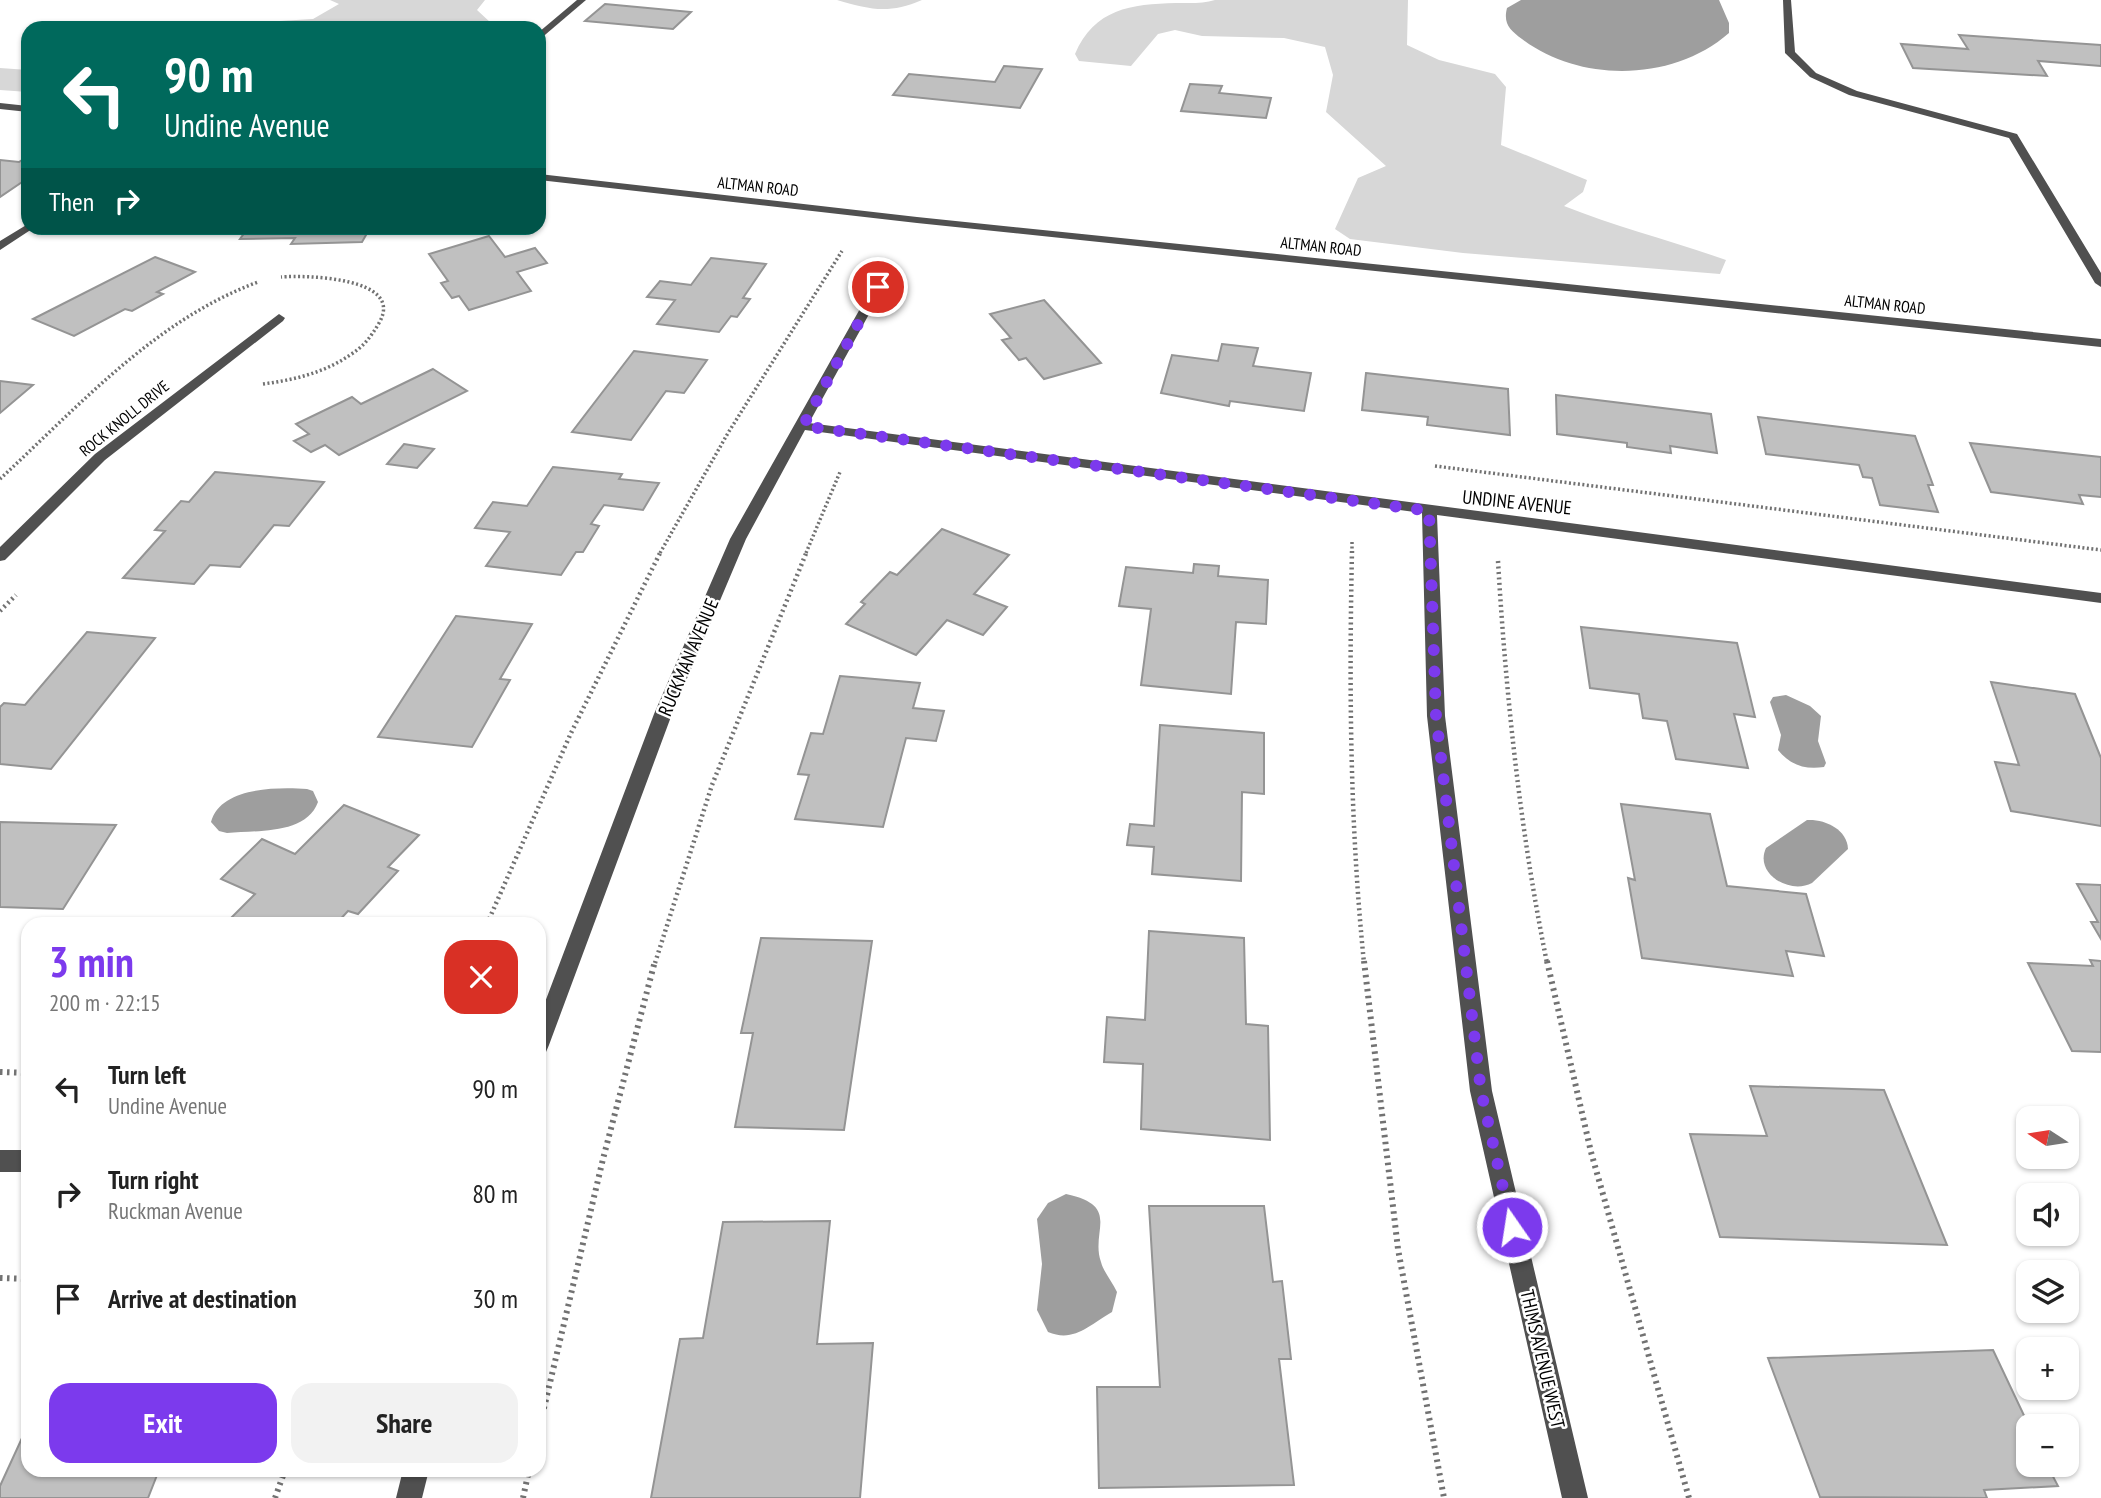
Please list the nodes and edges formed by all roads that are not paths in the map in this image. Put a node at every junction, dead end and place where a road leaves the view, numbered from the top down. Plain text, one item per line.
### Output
1 (582, 0) edge
2 (1787, 0) edge
3 (546, 31) edge
4 (0, 106) edge
5 (21, 109) edge
6 (546, 178) edge
7 (21, 231) edge
8 (0, 246) edge
9 (2101, 283) edge
10 (878, 287) dead end
11 (279, 318) dead end
12 (2101, 342) edge
13 (803, 426) junction
14 (1429, 511) junction
15 (0, 556) edge
16 (2101, 598) edge
17 (546, 1026) edge
18 (0, 1160) edge
19 (21, 1161) edge
20 (414, 1477) edge
21 (410, 1498) edge
22 (1576, 1498) edge

1 - 3 street
2 - 9 street
4 - 5 street
6 - 12 street, ALTMAN ROAD
7 - 8 street
10 - 13 street, RUCKMAN AVENUE
11 - 15 street, ROCK KNOLL DRIVE
13 - 14 street, UNDINE AVENUE
13 - 17 street, RUCKMAN AVENUE
14 - 16 street, UNDINE AVENUE
14 - 22 street, THIMS AVENUE WEST
18 - 19 street
20 - 21 street

